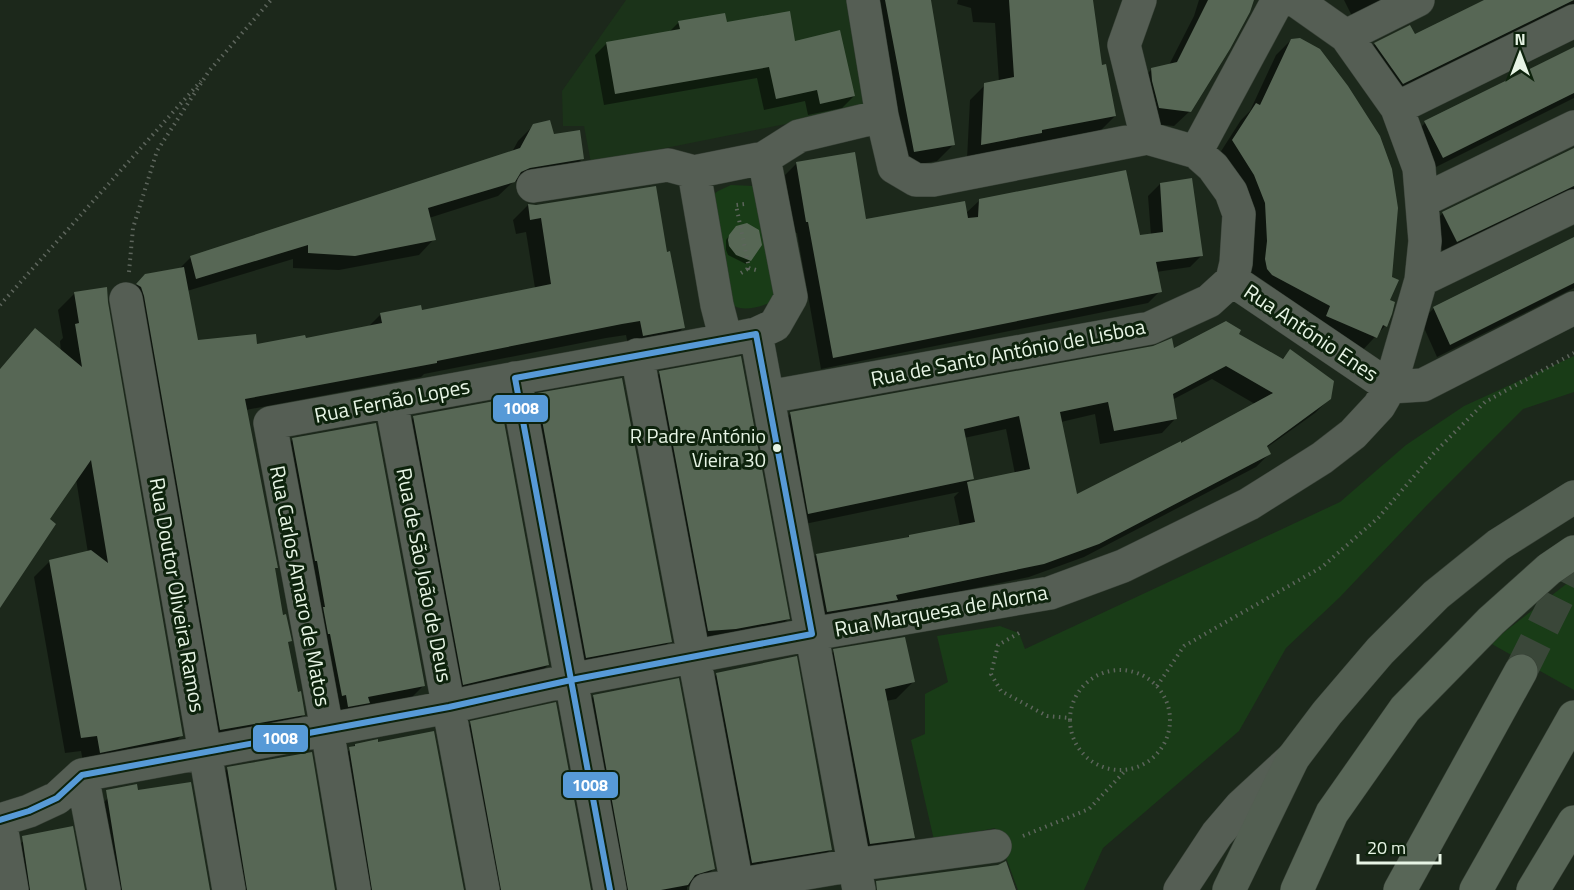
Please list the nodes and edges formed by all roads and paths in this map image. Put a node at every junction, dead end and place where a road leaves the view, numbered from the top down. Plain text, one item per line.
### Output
1 (271, 0) edge
2 (863, 0) edge
3 (1140, 0) edge
4 (1278, 0) edge
5 (1295, 0) edge
6 (1418, 0) edge
7 (1574, 21) edge
8 (1346, 36) junction
9 (209, 71) junction
10 (1397, 108) junction
11 (882, 116) junction
12 (1574, 127) edge
13 (1146, 138) junction
14 (1196, 152) junction
15 (764, 158) junction
16 (694, 172) junction
17 (533, 186) dead end
18 (1422, 201) junction
19 (749, 203) dead end
20 (1574, 206) edge
21 (763, 277) dead end
22 (1232, 280) junction
23 (1421, 280) junction
24 (126, 299) joint
25 (0, 305) edge
26 (1574, 308) edge
27 (752, 333) junction
28 (1574, 353) edge
29 (637, 355) junction
30 (514, 378) junction
31 (1390, 387) junction
32 (768, 397) junction
33 (392, 401) junction
34 (270, 423) joint
35 (1574, 497) edge
36 (1574, 552) edge
37 (1019, 633) dead end
38 (812, 634) junction
39 (694, 658) junction
40 (1521, 671) tunnel mouth
41 (570, 680) junction
42 (1157, 686) junction
43 (449, 707) junction
44 (1574, 717) edge
45 (1070, 718) junction
46 (327, 729) junction
47 (205, 753) junction
48 (1293, 758) junction
49 (1126, 771) junction
50 (82, 775) junction
51 (0, 820) edge
52 (1574, 822) edge
53 (994, 846) joint
54 (857, 877) edge
55 (727, 888) edge
56 (12, 890) edge
57 (104, 890) edge
58 (229, 890) edge
59 (354, 890) edge
60 (483, 890) edge
61 (610, 890) edge
62 (1180, 890) edge
63 (1229, 890) edge
64 (1297, 890) edge
65 (1400, 890) edge
66 (1476, 890) edge
67 (1533, 890) edge

1 - 9 path
2 - 11 street
3 - 13 street
4 - 14 street
5 - 8 street, Rua Marquesa de Alorna
6 - 8 street
7 - 10 street
8 - 10 street, Rua Marquesa de Alorna
9 - 24 path
9 - 25 path
10 - 18 street, Rua Marquesa de Alorna
11 - 13 street
11 - 15 street
12 - 18 street
13 - 14 street
14 - 22 street
15 - 16 street
15 - 27 street
16 - 17 street
16 - 27 street
18 - 23 street, Rua Marquesa de Alorna
19 - 21 path
20 - 23 street
22 - 31 street, Rua António Enes
22 - 32 street, Rua de Santo António de Lisboa
23 - 31 street, Rua Marquesa de Alorna
24 - 47 street, Rua Doutor Oliveira Ramos
26 - 31 street
27 - 29 street, Rua Fernão Lopes
27 - 32 street
28 - 42 path
29 - 30 street, Rua Fernão Lopes
29 - 39 street
30 - 33 street, Rua Fernão Lopes
30 - 41 street
31 - 38 street, Rua Marquesa de Alorna
32 - 38 street
33 - 34 street, Rua Fernão Lopes
33 - 43 street, Rua de São João de Deus
34 - 46 street, Rua Carlos Amaro de Matos
35 - 48 main road
36 - 64 highway
37 - 45 path
38 - 39 street, Rua Marquesa de Alorna
38 - 54 street
39 - 41 street, Rua Marquesa de Alorna
39 - 55 street
40 - 65 highway
41 - 43 street, Rua Marquesa de Alorna
41 - 61 street
42 - 45 path
42 - 49 path
43 - 46 street, Rua Marquesa de Alorna
43 - 60 street, Rua de São João de Deus
44 - 66 highway
45 - 49 path
46 - 47 street, Rua Marquesa de Alorna
46 - 59 street, Rua Carlos Amaro de Matos
47 - 50 street, Rua Marquesa de Alorna
47 - 58 street, Rua Doutor Oliveira Ramos
48 - 62 street
48 - 63 main road
49 - 53 path
50 - 51 street
50 - 57 street
51 - 56 street
52 - 67 highway
53 - 54 street
54 - 55 street

